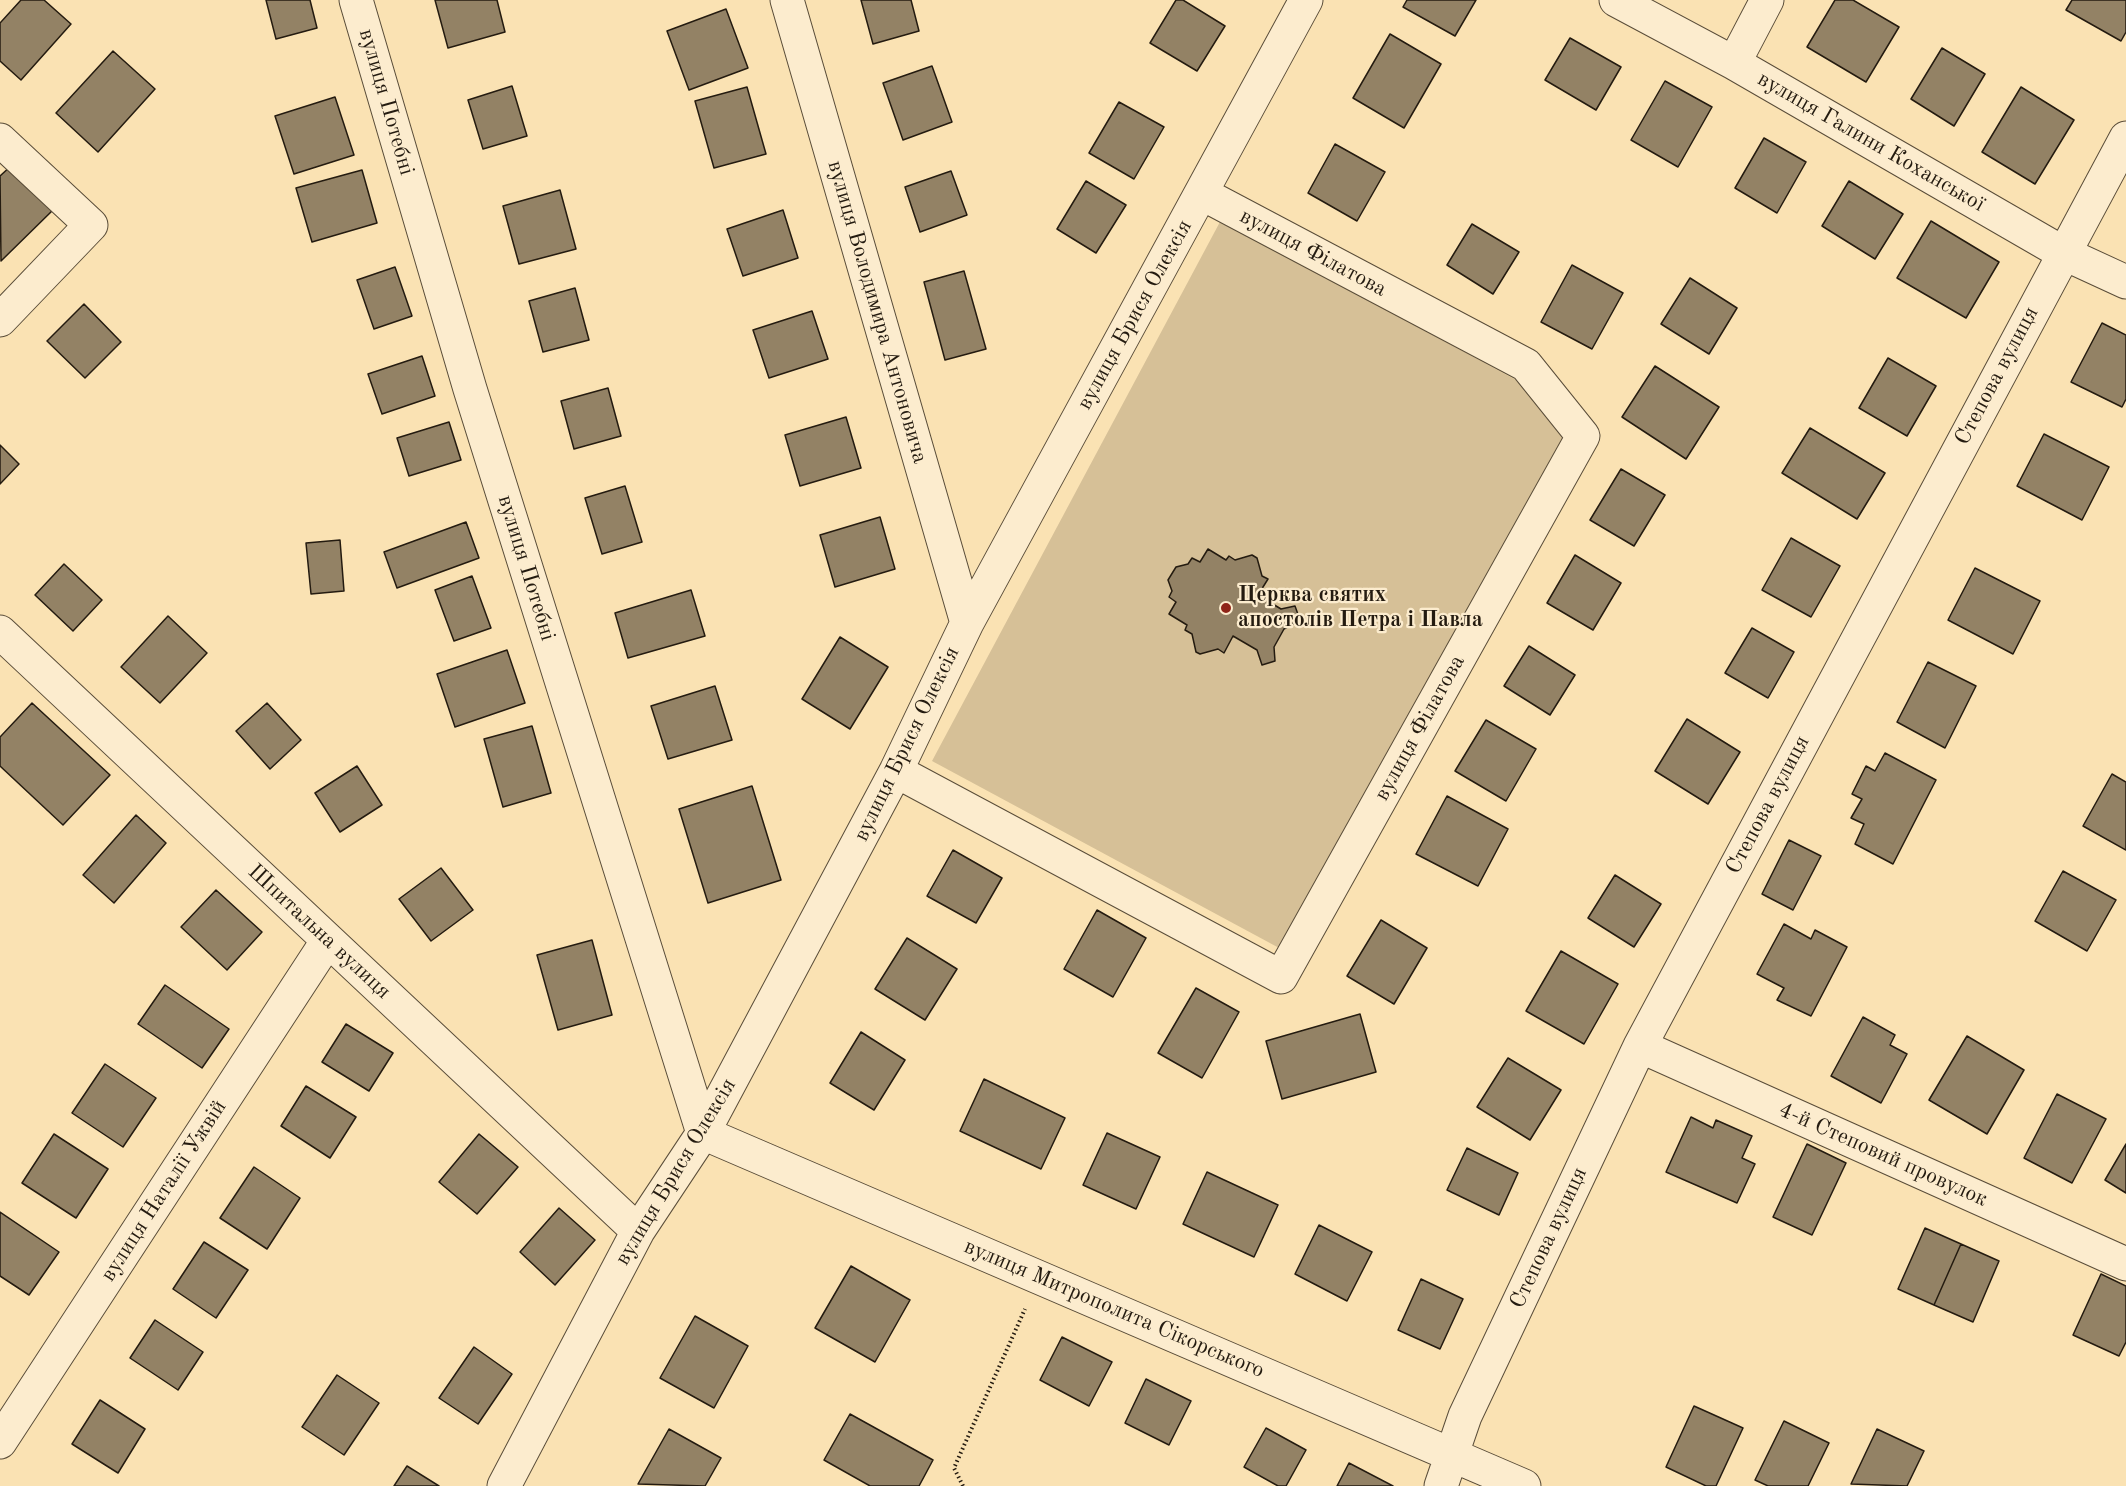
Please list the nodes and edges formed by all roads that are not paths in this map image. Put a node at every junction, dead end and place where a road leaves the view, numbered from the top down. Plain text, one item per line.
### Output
1 (356, 0) edge
2 (787, 0) edge
3 (1306, 0) edge
4 (1617, 0) edge
5 (1767, 0) edge
6 (1734, 63) junction
7 (2126, 138) edge
8 (0, 140) edge
9 (1201, 193) junction
10 (2063, 253) junction
11 (2126, 282) edge
12 (0, 320) edge
13 (967, 624) junction
14 (0, 632) edge
15 (896, 771) junction
16 (328, 940) junction
17 (1640, 1046) junction
18 (703, 1133) junction
19 (638, 1231) junction
20 (2126, 1264) edge
21 (0, 1442) edge
22 (1454, 1454) junction
23 (504, 1486) edge
24 (1441, 1486) edge
25 (1524, 1486) edge

1 - 18 street, вулиця Потебні
2 - 13 street, вулиця Володимира Антоновича
3 - 9 street, вулиця Брися Олексія
4 - 6 street, вулиця Галини Коханської
5 - 6 street
6 - 10 street, вулиця Галини Коханської
7 - 10 street, Степова вулиця
8 - 12 street
9 - 13 street, вулиця Брися Олексія
9 - 15 street, вулиця Філатова
10 - 11 street, вулиця Галини Коханської
10 - 17 street, Степова вулиця
13 - 15 street, вулиця Брися Олексія
14 - 16 street, Шпитальна вулиця
15 - 18 street, вулиця Брися Олексія
16 - 19 street, Шпитальна вулиця
16 - 21 street, вулиця Наталії Ужвій
17 - 20 street, 4-й Степовий провулок
17 - 22 street, Степова вулиця
18 - 19 street, вулиця Брися Олексія
18 - 22 street, вулиця Митрополита Сікорського
19 - 23 street, вулиця Брися Олексія
22 - 24 street, Степова вулиця
22 - 25 street, вулиця Митрополита Сікорського

